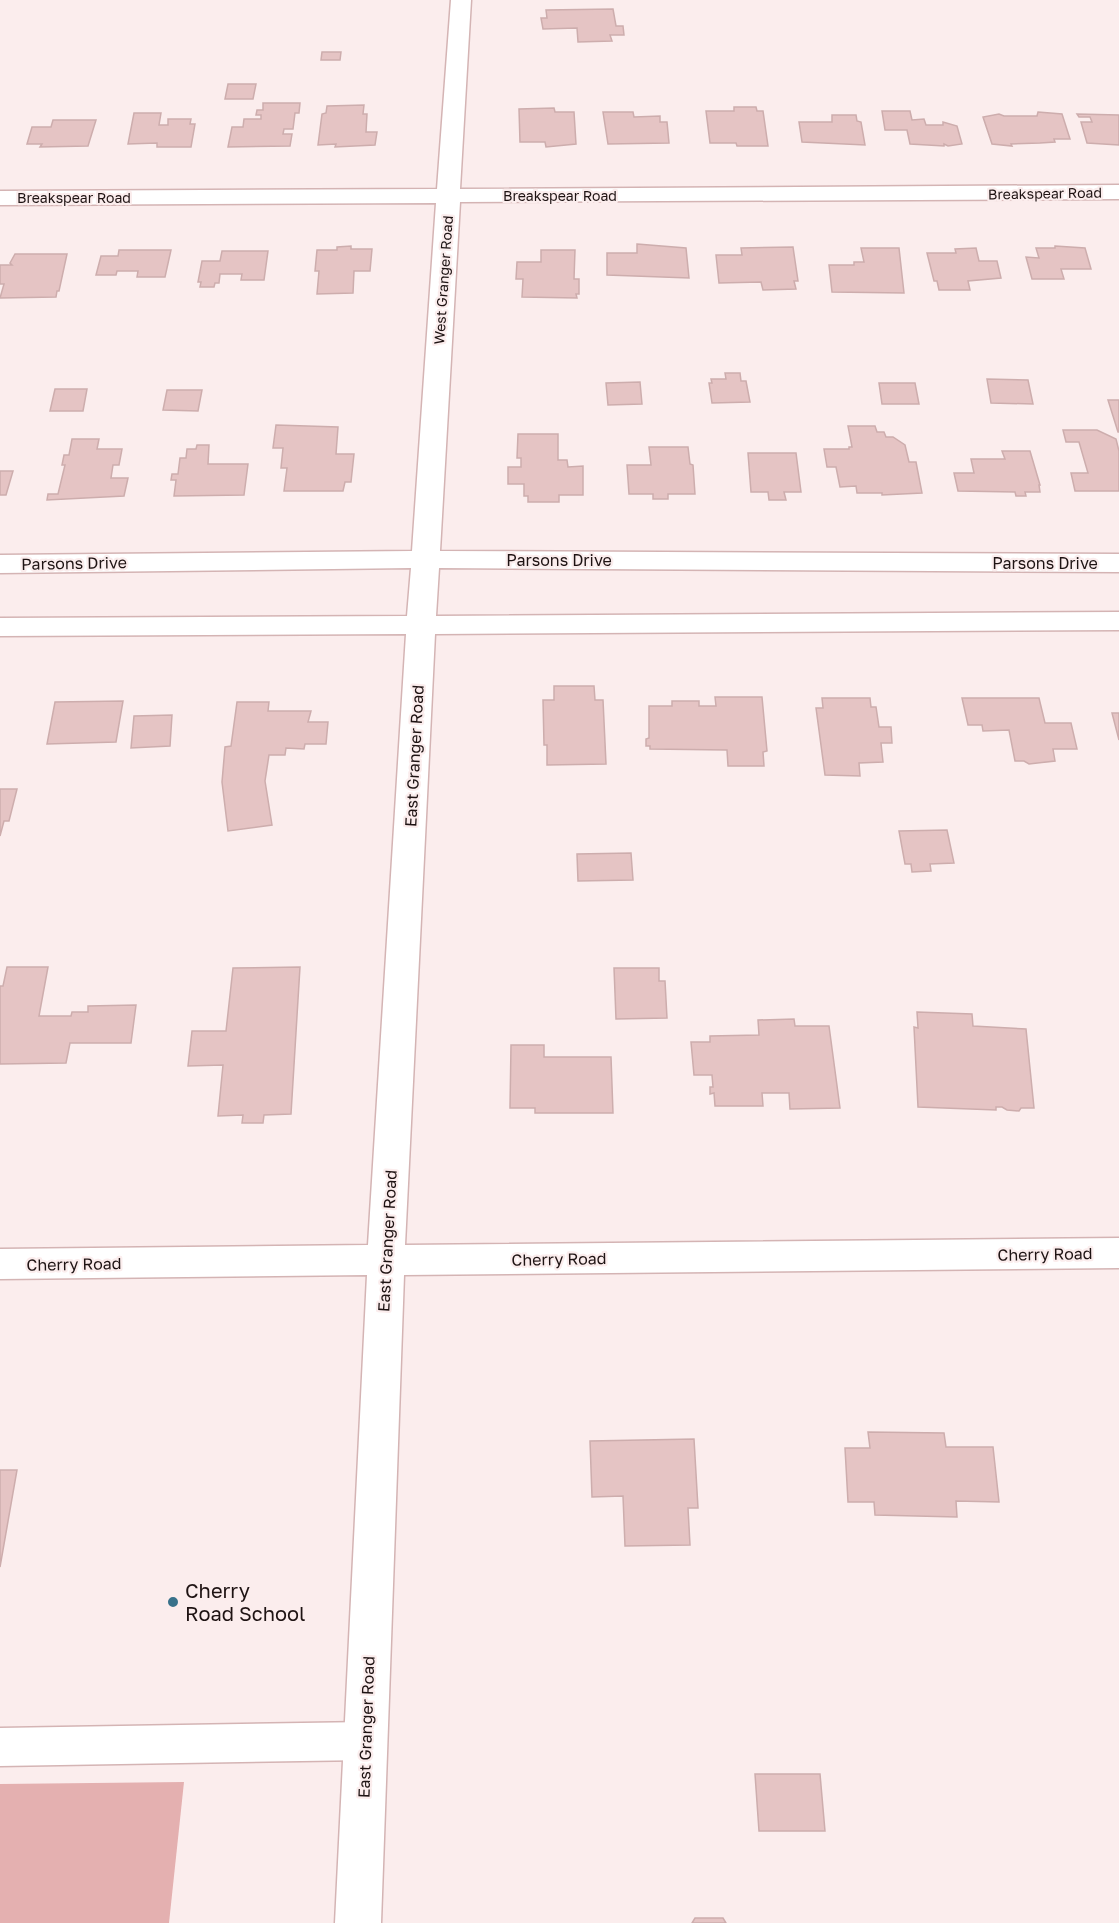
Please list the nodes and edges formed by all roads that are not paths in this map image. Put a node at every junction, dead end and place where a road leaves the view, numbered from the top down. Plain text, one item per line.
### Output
1 (461, 0) edge
2 (1119, 192) edge
3 (448, 195) junction
4 (0, 198) edge
5 (425, 560) junction
6 (1119, 563) edge
7 (0, 564) edge
8 (1119, 621) edge
9 (421, 624) junction
10 (0, 627) edge
11 (1119, 1253) edge
12 (386, 1260) junction
13 (0, 1264) edge
14 (366, 1741) junction
15 (0, 1747) edge
16 (358, 1923) edge

1 - 3 street, West Granger Road
2 - 3 street, Breakspear Road
3 - 4 street, Breakspear Road
3 - 5 street, West Granger Road
5 - 6 street, Parsons Drive
5 - 7 street, Parsons Drive
5 - 9 street, East Granger Road
8 - 9 street
9 - 10 street
9 - 12 street, East Granger Road
11 - 12 street, Cherry Road
12 - 13 street, Cherry Road
12 - 14 street, East Granger Road
14 - 15 lane
14 - 16 street, East Granger Road

